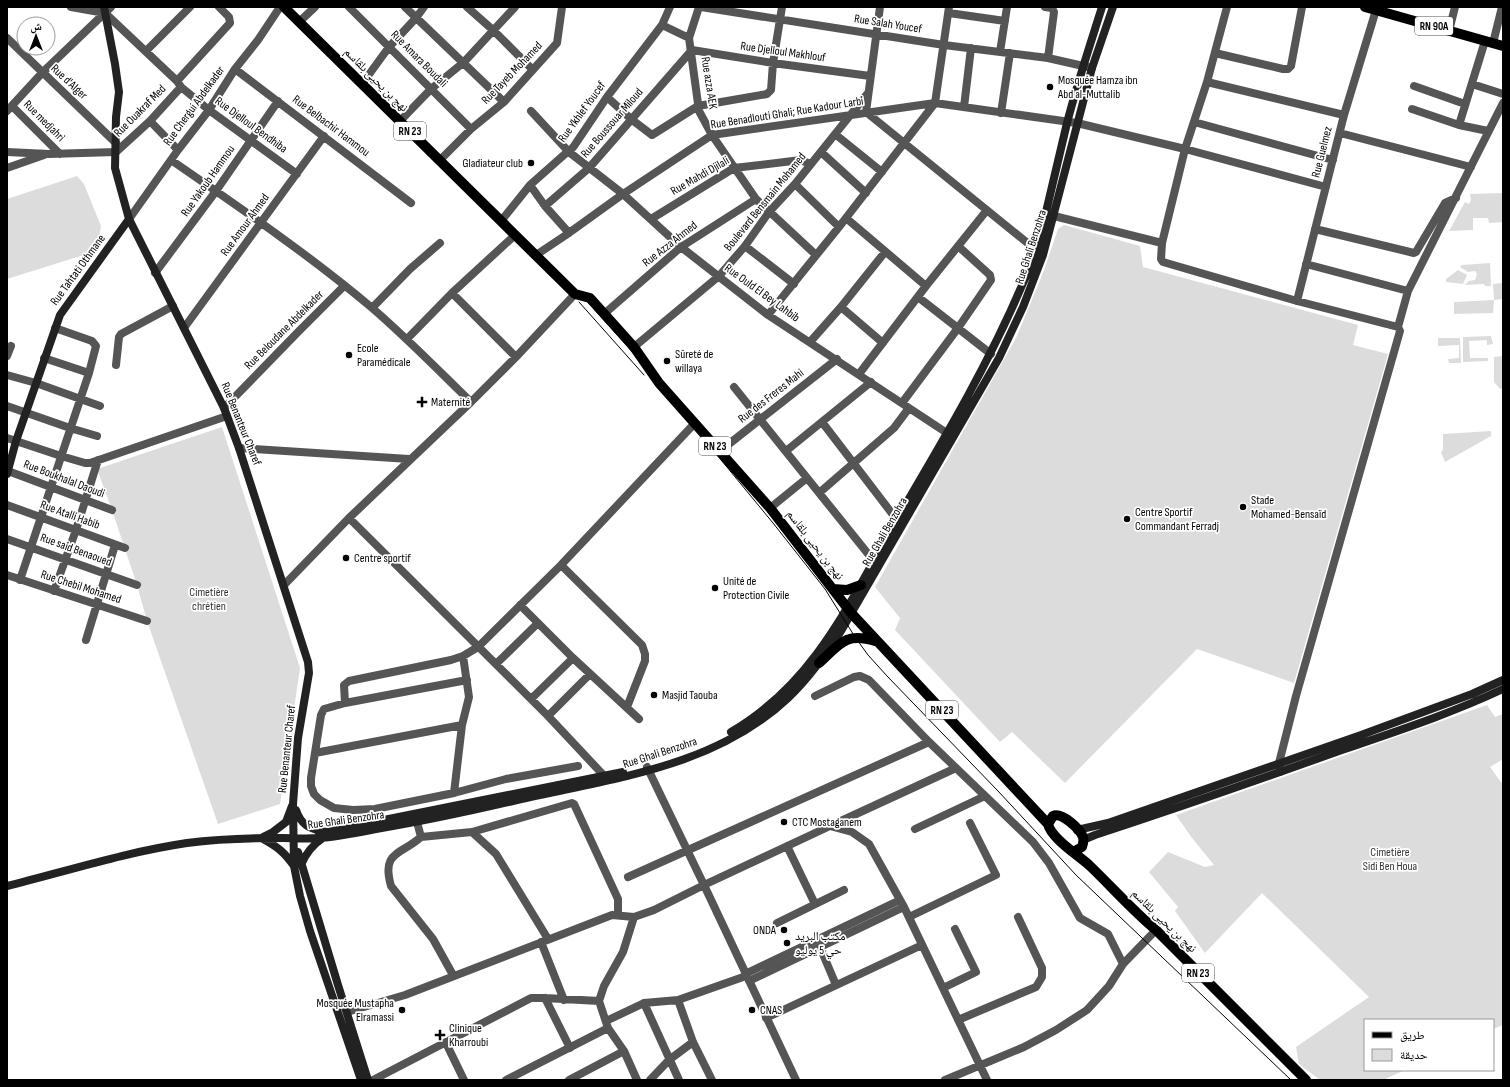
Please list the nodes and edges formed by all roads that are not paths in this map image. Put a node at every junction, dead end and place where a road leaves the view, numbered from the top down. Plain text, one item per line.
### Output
1 (70, 7) edge
2 (190, 7) edge
3 (219, 7) edge
4 (280, 7) edge
5 (284, 7) edge
6 (315, 7) edge
7 (349, 7) edge
8 (404, 7) edge
9 (424, 7) edge
10 (467, 7) edge
11 (515, 7) edge
12 (562, 7) edge
13 (670, 7) edge
14 (700, 7) edge
15 (782, 7) edge
16 (880, 7) edge
17 (1007, 7) edge
18 (1045, 7) edge
19 (1102, 7) edge
20 (1113, 7) edge
21 (1227, 7) edge
22 (1302, 7) edge
23 (1365, 7) edge
24 (1455, 7) edge
25 (1502, 7) edge
26 (83, 8) edge
27 (107, 9) edge
28 (949, 10) edge
29 (1376, 10) junction
30 (416, 18) junction
31 (779, 20) junction
32 (1005, 21) junction
33 (299, 22) junction
34 (662, 25) junction
35 (493, 30) junction
36 (1449, 31) junction
37 (877, 35) junction
38 (7, 38) edge
39 (690, 38) junction
40 (7, 42) edge
41 (1494, 43) edge
42 (944, 45) junction
43 (389, 47) junction
44 (971, 48) junction
45 (692, 50) junction
46 (146, 51) junction
47 (1000, 52) junction
48 (1010, 53) junction
49 (1215, 53) junction
50 (1048, 58) junction
51 (464, 62) junction
52 (773, 63) junction
53 (1088, 67) junction
54 (235, 69) junction
55 (533, 70) junction
56 (42, 73) junction
57 (870, 76) junction
58 (1207, 82) junction
59 (179, 84) junction
60 (362, 84) junction
61 (1472, 84) junction
62 (1414, 86) dead end
63 (431, 89) junction
64 (868, 94) junction
65 (1503, 94) edge
66 (607, 97) junction
67 (278, 101) junction
68 (504, 102) junction
69 (936, 103) junction
70 (1503, 103) edge
71 (1465, 104) junction
72 (698, 106) junction
73 (964, 107) junction
74 (9, 109) edge
75 (1412, 109) dead end
76 (209, 110) junction
77 (531, 111) dead end
78 (866, 112) junction
79 (1001, 112) junction
80 (851, 114) junction
81 (1344, 115) junction
82 (631, 119) junction
83 (150, 121) junction
84 (400, 121) junction
85 (1068, 122) junction
86 (1194, 122) junction
87 (1077, 123) junction
88 (1459, 125) junction
89 (471, 129) junction
90 (1488, 131) junction
91 (1340, 133) junction
92 (835, 134) junction
93 (712, 135) junction
94 (324, 136) junction
95 (251, 140) junction
96 (116, 142) junction
97 (905, 144) junction
98 (1185, 148) junction
99 (178, 150) junction
100 (7, 152) edge
101 (116, 152) junction
102 (569, 152) junction
103 (821, 152) junction
104 (49, 154) junction
105 (60, 154) junction
106 (171, 160) junction
107 (440, 160) junction
108 (1333, 160) junction
109 (810, 164) junction
110 (1471, 167) junction
111 (7, 168) edge
112 (589, 168) junction
113 (734, 168) junction
114 (882, 172) junction
115 (297, 174) junction
116 (795, 184) junction
117 (530, 185) junction
118 (1326, 188) junction
119 (216, 191) junction
120 (866, 193) junction
121 (623, 194) junction
122 (1456, 198) junction
123 (756, 199) junction
124 (411, 202) dead end
125 (545, 206) junction
126 (987, 210) junction
127 (769, 212) junction
128 (1054, 216) junction
129 (846, 218) junction
130 (651, 219) junction
131 (129, 220) junction
132 (501, 221) junction
133 (260, 224) junction
134 (839, 227) junction
135 (1315, 229) junction
136 (569, 233) junction
137 (515, 235) junction
138 (440, 243) dead end
139 (1162, 243) junction
140 (745, 246) junction
141 (958, 246) junction
142 (681, 247) junction
143 (885, 252) junction
144 (1040, 253) junction
145 (536, 255) junction
146 (816, 255) junction
147 (1306, 264) junction
148 (155, 273) junction
149 (719, 276) junction
150 (794, 284) junction
151 (344, 286) junction
152 (926, 286) junction
153 (1408, 291) junction
154 (452, 293) junction
155 (575, 294) junction
156 (918, 297) junction
157 (1297, 301) junction
158 (173, 306) junction
159 (372, 308) junction
160 (842, 308) junction
161 (604, 314) junction
162 (768, 315) junction
163 (1398, 327) junction
164 (55, 328) junction
165 (184, 328) junction
166 (958, 328) junction
167 (407, 339) junction
168 (810, 342) junction
169 (882, 343) junction
170 (11, 346) dead end
171 (634, 347) junction
172 (991, 354) junction
173 (7, 356) edge
174 (516, 357) junction
175 (44, 358) junction
176 (837, 359) junction
177 (116, 365) dead end
178 (89, 373) junction
179 (859, 374) junction
180 (7, 375) edge
181 (871, 382) junction
182 (36, 383) junction
183 (734, 387) dead end
184 (80, 400) junction
185 (471, 402) junction
186 (902, 403) junction
187 (7, 406) edge
188 (100, 406) dead end
189 (909, 408) junction
190 (225, 412) junction
191 (26, 413) junction
192 (760, 420) junction
193 (822, 422) junction
194 (695, 423) junction
195 (70, 428) junction
196 (951, 435) junction
197 (97, 436) dead end
198 (7, 438) edge
199 (16, 441) junction
200 (239, 448) junction
201 (720, 451) junction
202 (786, 452) junction
203 (61, 456) junction
204 (409, 459) junction
205 (98, 460) junction
206 (853, 463) junction
207 (8, 473) edge
208 (807, 478) junction
209 (51, 487) junction
210 (819, 493) junction
211 (86, 500) junction
212 (7, 505) edge
213 (770, 508) junction
214 (112, 510) dead end
215 (41, 517) junction
216 (349, 518) junction
217 (897, 520) junction
218 (76, 530) junction
219 (7, 539) edge
220 (115, 545) junction
221 (31, 547) junction
222 (125, 548) dead end
223 (66, 559) junction
224 (561, 565) junction
225 (876, 565) junction
226 (106, 574) junction
227 (7, 575) edge
228 (20, 580) junction
229 (137, 585) dead end
230 (284, 585) junction
231 (861, 585) junction
232 (833, 589) junction
233 (54, 591) junction
234 (96, 605) junction
235 (520, 605) junction
236 (850, 611) junction
237 (147, 621) dead end
238 (538, 623) junction
239 (86, 640) dead end
240 (876, 641) junction
241 (478, 647) junction
242 (464, 656) junction
243 (573, 658) junction
244 (819, 663) junction
245 (496, 664) junction
246 (590, 674) junction
247 (467, 680) junction
248 (1503, 680) edge
249 (1503, 689) edge
250 (815, 696) dead end
251 (531, 700) junction
252 (345, 703) junction
253 (627, 707) junction
254 (548, 716) junction
255 (639, 718) dead end
256 (462, 725) junction
257 (929, 742) junction
258 (315, 754) junction
259 (1279, 763) junction
260 (578, 766) dead end
261 (956, 768) junction
262 (648, 769) junction
263 (1280, 772) junction
264 (607, 778) junction
265 (454, 793) junction
266 (985, 796) junction
267 (293, 804) junction
268 (1037, 812) junction
269 (1056, 815) junction
270 (417, 822) junction
271 (970, 823) dead end
272 (1048, 824) junction
273 (830, 826) junction
274 (916, 829) dead end
275 (1077, 830) junction
276 (472, 832) junction
277 (324, 835) junction
278 (421, 837) junction
279 (261, 838) junction
280 (295, 838) junction
281 (787, 846) junction
282 (1080, 846) junction
283 (686, 850) junction
284 (297, 865) junction
285 (628, 877) dead end
286 (704, 884) junction
287 (7, 886) edge
288 (844, 890) dead end
289 (815, 904) junction
290 (902, 904) junction
291 (618, 915) junction
292 (1018, 916) dead end
293 (634, 917) junction
294 (908, 917) junction
295 (777, 923) dead end
296 (955, 929) dead end
297 (1156, 930) junction
298 (544, 941) junction
299 (922, 944) junction
300 (820, 947) junction
301 (1124, 964) junction
302 (454, 975) junction
303 (747, 977) junction
304 (836, 985) junction
305 (943, 988) junction
306 (545, 998) junction
307 (564, 1000) junction
308 (678, 1000) junction
309 (599, 1001) junction
310 (644, 1003) junction
311 (346, 1012) junction
312 (766, 1018) junction
313 (958, 1020) junction
314 (607, 1024) junction
315 (693, 1042) junction
316 (446, 1043) junction
317 (570, 1048) junction
318 (624, 1051) junction
319 (670, 1060) junction
320 (980, 1065) junction
321 (360, 1080) edge
322 (368, 1080) edge
323 (373, 1080) edge
324 (464, 1080) edge
325 (506, 1080) edge
326 (569, 1080) edge
327 (637, 1080) edge
328 (650, 1080) edge
329 (679, 1080) edge
330 (712, 1080) edge
331 (796, 1080) edge
332 (946, 1080) edge
333 (987, 1080) edge
334 (1306, 1080) edge

1 - 26 street
2 - 46 street
3 - 59 street, Rue Ouakraf Med
4 - 54 street, Rue Chergui Abdelkader
5 - 33 main road, نهج بن يحيى بلقاسم / RN 23
6 - 33 street
7 - 43 street, Rue Amara Boudali
8 - 30 street
9 - 30 street
10 - 35 street
11 - 35 street
12 - 55 street, Rue Tayeb Mohamed
13 - 34 street, Rue Ykhlef Youcef
14 - 31 street, Rue Salah Youcef
14 - 39 street
15 - 31 street
16 - 37 street
17 - 32 street
18 - 50 street
19 - 53 main road, Rue Ghali Benzohra
20 - 53 main road, Rue Ghali Benzohra
21 - 49 street
22 - 49 street
23 - 29 main road, RN 90A
24 - 36 street
25 - 41 street
26 - 27 street
27 - 46 street, Rue Djelloul Bendhiba
27 - 56 street
27 - 96 main road, Rue Benanteur Charef
28 - 32 street
28 - 42 street
29 - 36 main road, RN 90A
29 - 81 street, Rue Guelmez
30 - 43 street
30 - 51 street
31 - 37 street, Rue Salah Youcef
31 - 52 street
32 - 47 street
33 - 60 main road, نهج بن يحيى بلقاسم / RN 23
34 - 39 street
34 - 66 street, Rue Ykhlef Youcef
35 - 51 street
35 - 55 street
36 - 41 main road, RN 90A
37 - 42 street, Rue Salah Youcef
37 - 57 street
38 - 40 street
38 - 56 street, Rue d'Alger
39 - 45 street, Rue azza AEK
41 - 61 street
42 - 44 street, Rue Salah Youcef
42 - 69 street
43 - 60 street
43 - 63 street, Rue Amara Boudali
44 - 47 street, Rue Salah Youcef
44 - 73 street
45 - 52 street, Rue Djelloul Makhlouf
45 - 72 street, Rue azza AEK
45 - 82 street, Rue Boussouar Miloud
46 - 59 street, Rue Djelloul Bendhiba
47 - 48 street, Rue Salah Youcef
48 - 50 street, Rue Salah Youcef
48 - 79 street
49 - 58 street
50 - 53 street, Rue Salah Youcef
51 - 63 street
51 - 68 street
52 - 57 street, Rue Djelloul Makhlouf
52 - 72 street
53 - 85 main road, Rue Ghali Benzohra
53 - 87 main road, Rue Ghali Benzohra
54 - 67 street, Rue Belbachir Hammou
54 - 76 street, Rue Chergui Abdelkader
55 - 68 street, Rue Tayeb Mohamed
56 - 74 street
56 - 96 street, Rue d'Alger
57 - 64 street
58 - 81 street
58 - 86 street
59 - 76 street, Rue Djelloul Bendhiba
59 - 83 street, Rue Ouakraf Med
60 - 84 main road, نهج بن يحيى بلقاسم / RN 23
61 - 65 street
61 - 71 street
62 - 71 street
63 - 84 street
63 - 89 street, Rue Amara Boudali
64 - 78 street
64 - 80 street, Boulevard Bensmain Mohamed
66 - 82 street
66 - 102 street, Rue Ykhlef Youcef
67 - 94 street, Rue Belbachir Hammou
67 - 95 street, Rue Yakoub Hammou
68 - 89 street, Rue Tayeb Mohamed
69 - 73 street, Rue Benadlouti Ghali; Rue Kadour Larbi
69 - 78 street, Rue Benadlouti Ghali; Rue Kadour Larbi
69 - 97 street
70 - 90 street
71 - 88 street
72 - 82 street
72 - 93 street, Rue azza AEK
73 - 79 street, Rue Benadlouti Ghali; Rue Kadour Larbi
74 - 105 street, Rue medjahri
75 - 88 street
76 - 95 street, Rue Djelloul Bendhiba
76 - 99 street, Rue Chergui Abdelkader
77 - 102 street, Rue Ould El Bey Lahbib
78 - 80 street, Rue Benadlouti Ghali; Rue Kadour Larbi
78 - 97 street
79 - 85 street, Rue Benadlouti Ghali; Rue Kadour Larbi
80 - 92 street, Boulevard Bensmain Mohamed
80 - 93 street, Rue Benadlouti Ghali; Rue Kadour Larbi
81 - 91 street, Rue Guelmez
82 - 112 street, Rue Boussouar Miloud
83 - 99 street
83 - 101 street, Rue Ouakraf Med
84 - 107 main road, نهج بن يحيى بلقاسم / RN 23
85 - 87 street, Rue Benadlouti Ghali; Rue Kadour Larbi
85 - 144 main road, Rue Ghali Benzohra
86 - 98 street
86 - 108 street
87 - 98 street, Rue Benadlouti Ghali; Rue Kadour Larbi
87 - 128 main road, Rue Ghali Benzohra
88 - 90 street
89 - 107 street, Rue Tayeb Mohamed
90 - 110 street
91 - 108 street, Rue Guelmez
91 - 110 street
92 - 103 street, Boulevard Bensmain Mohamed
92 - 114 street
93 - 113 street, Rue azza AEK
93 - 121 street, Rue Benadlouti Ghali; Rue Kadour Larbi
94 - 115 street, Rue Amour Ahmed
94 - 124 street, Rue Belbachir Hammou
95 - 115 street, Rue Djelloul Bendhiba
95 - 119 street, Rue Yakoub Hammou
96 - 101 main road, Rue Benanteur Charef
97 - 114 street
97 - 126 street
98 - 118 street, Rue Benadlouti Ghali; Rue Kadour Larbi
98 - 139 street
99 - 106 street, Rue Chergui Abdelkader
100 - 104 street
101 - 105 street
101 - 131 main road, Rue Benanteur Charef
102 - 112 street, Rue Ould El Bey Lahbib
102 - 117 street, Rue Ykhlef Youcef
103 - 109 street, Boulevard Bensmain Mohamed
103 - 120 street
104 - 105 street
104 - 111 street
106 - 119 street
106 - 131 street, Rue Chergui Abdelkader
107 - 132 main road, نهج بن يحيى بلقاسم / RN 23
108 - 118 street, Rue Guelmez
109 - 113 street, Rue Mahdi Djilali
109 - 116 street, Boulevard Bensmain Mohamed
110 - 122 street
112 - 121 street, Rue Ould El Bey Lahbib
112 - 125 street, Rue Boussouar Miloud
113 - 123 street, Rue azza AEK
113 - 130 street, Rue Mahdi Djilali
114 - 120 street
115 - 133 street, Rue Amour Ahmed
116 - 127 street, Boulevard Bensmain Mohamed
116 - 134 street
117 - 125 street
117 - 132 street, Rue Ykhlef Youcef
118 - 135 street, Rue Guelmez
119 - 133 street
119 - 148 street, Rue Yakoub Hammou
120 - 129 street
121 - 130 street, Rue Ould El Bey Lahbib
121 - 136 street, Rue Benadlouti Ghali; Rue Kadour Larbi
122 - 135 street
122 - 153 street
123 - 127 street, Rue azza AEK
123 - 142 street, Rue Azza Ahmed
125 - 136 street
126 - 141 street
126 - 144 street
127 - 140 street, Boulevard Bensmain Mohamed
127 - 146 street, Rue azza AEK
128 - 139 street
128 - 144 main road, Rue Ghali Benzohra
129 - 134 street
129 - 143 street
130 - 142 street, Rue Ould El Bey Lahbib
131 - 148 main road, Rue Benanteur Charef
131 - 164 main road, Rue Tahtati Othmane
132 - 137 main road, نهج بن يحيى بلقاسم / RN 23
133 - 151 street
133 - 165 street, Rue Amour Ahmed
134 - 146 street
135 - 147 street, Rue Guelmez
136 - 145 street, Rue Benadlouti Ghali; Rue Kadour Larbi
137 - 145 main road, نهج بن يحيى بلقاسم / RN 23
137 - 154 street
138 - 159 street
139 - 157 street
140 - 149 street, Boulevard Bensmain Mohamed
140 - 150 street
141 - 152 street
141 - 166 street
142 - 149 street, Rue Ould El Bey Lahbib
142 - 161 street, Rue Azza Ahmed
143 - 152 street
143 - 160 street
144 - 172 main road, Rue Ghali Benzohra
144 - 196 main road, Rue Ghali Benzohra
145 - 155 main road, نهج بن يحيى بلقاسم / RN 23
146 - 150 street
147 - 153 street
147 - 157 street, Rue Guelmez
148 - 158 main road, Rue Benanteur Charef
149 - 162 street, Rue Ould El Bey Lahbib
149 - 171 street, Boulevard Bensmain Mohamed
150 - 162 street
151 - 159 street
151 - 190 street, Rue Beloudane Abdelkader
152 - 156 street
153 - 163 street
154 - 167 street
154 - 174 street
155 - 161 main road, نهج بن يحيى بلقاسم / RN 23
155 - 174 street
156 - 166 street
156 - 169 street
157 - 163 street
158 - 165 main road, Rue Benanteur Charef
158 - 177 street
159 - 167 street
160 - 168 street
160 - 169 street
161 - 171 main road, نهج بن يحيى بلقاسم / RN 23
162 - 168 street, Rue Ould El Bey Lahbib
163 - 259 street
164 - 175 main road, Rue Tahtati Othmane
164 - 178 street
165 - 190 main road, Rue Benanteur Charef
166 - 172 street
166 - 186 street
167 - 185 street
168 - 176 street, Rue Ould El Bey Lahbib
169 - 179 street
170 - 173 street
171 - 194 main road, نهج بن يحيى بلقاسم / RN 23
172 - 196 main road, Rue Ghali Benzohra
174 - 185 street
175 - 178 street
175 - 182 main road, Rue Tahtati Othmane
176 - 179 street, Rue Ould El Bey Lahbib
176 - 192 street, Rue des Freres Mahi
178 - 184 street
179 - 181 street, Rue Ould El Bey Lahbib
180 - 182 street
181 - 186 street, Rue Ould El Bey Lahbib
181 - 193 street
182 - 184 street
182 - 191 main road, Rue Tahtati Othmane
183 - 192 street
184 - 188 street
184 - 195 street
185 - 204 street
186 - 189 street, Rue Ould El Bey Lahbib
187 - 191 street
189 - 196 street, Rue Ould El Bey Lahbib
189 - 206 street
190 - 200 main road, Rue Benanteur Charef
190 - 205 street, Rue Beloudane Abdelkader
191 - 195 street
191 - 199 main road, Rue Tahtati Othmane
192 - 201 street, Rue des Freres Mahi
192 - 202 street
193 - 202 street
193 - 206 street
194 - 201 main road, نهج بن يحيى بلقاسم / RN 23
194 - 224 street
195 - 197 street
195 - 203 street
196 - 217 main road, Rue Ghali Benzohra
196 - 225 main road, Rue Ghali Benzohra
198 - 199 street
199 - 203 street
199 - 207 main road, Rue Tahtati Othmane
200 - 204 street
200 - 230 main road, Rue Benanteur Charef
201 - 213 main road, نهج بن يحيى بلقاسم / RN 23
202 - 208 street
203 - 205 street, Rue Beloudane Abdelkader
203 - 209 street
204 - 216 street
205 - 211 street
206 - 210 street
206 - 217 street
207 - 209 street, Rue Boukhalal Daoudi
208 - 210 street
208 - 213 street
209 - 211 street, Rue Boukhalal Daoudi
209 - 215 street
210 - 225 street
211 - 214 street, Rue Boukhalal Daoudi
211 - 218 street
212 - 215 street, Rue Atalli Habib
213 - 232 main road, نهج بن يحيى بلقاسم / RN 23
215 - 218 street, Rue Atalli Habib
215 - 221 street
216 - 230 street
216 - 241 street
217 - 225 main road, Rue Ghali Benzohra
218 - 220 street, Rue Atalli Habib
218 - 223 street
219 - 221 street, Rue said Benaoued
220 - 222 street, Rue Atalli Habib
220 - 226 street
221 - 223 street, Rue said Benaoued
221 - 228 street
223 - 226 street, Rue said Benaoued
223 - 233 street
224 - 235 street
224 - 253 street
225 - 231 main road, Rue Ghali Benzohra
225 - 236 main road, Rue Ghali Benzohra
226 - 229 street, Rue said Benaoued
226 - 234 street
227 - 228 street, Rue Chebil Mohamed
228 - 233 street, Rue Chebil Mohamed
230 - 267 main road, Rue Benanteur Charef
231 - 232 main road
231 - 236 main road, Rue Ghali Benzohra
232 - 236 main road, نهج بن يحيى بلقاسم / RN 23
233 - 234 street, Rue Chebil Mohamed
234 - 237 street, Rue Chebil Mohamed
234 - 239 street
235 - 238 street
235 - 241 street
236 - 240 main road, نهج بن يحيى بلقاسم / RN 23
236 - 244 main road, Rue Ghali Benzohra
236 - 262 main road, Rue Ghali Benzohra
238 - 243 street
238 - 245 street
240 - 244 main road
240 - 268 main road, نهج بن يحيى بلقاسم / RN 23
241 - 242 street
241 - 245 street
242 - 247 street
242 - 252 street
243 - 246 street
243 - 251 street
244 - 262 main road, Rue Ghali Benzohra
245 - 251 street
246 - 253 street
246 - 254 street
247 - 252 street
247 - 256 street
248 - 259 main road
249 - 263 main road
250 - 257 street
251 - 254 street
252 - 258 street
253 - 255 street
254 - 264 street
256 - 258 street
256 - 265 street
257 - 261 street
257 - 283 street
258 - 265 street
259 - 263 street
259 - 275 main road
260 - 265 street
261 - 266 street
261 - 273 street
262 - 264 main road, Rue Ghali Benzohra
262 - 283 street
263 - 282 main road
264 - 270 main road, Rue Ghali Benzohra
264 - 277 main road, Rue Ghali Benzohra
266 - 274 street
266 - 301 street
267 - 277 main road
267 - 279 main road
267 - 280 main road, Rue Benanteur Charef
268 - 269 main road
268 - 272 main road, نهج بن يحيى بلقاسم / RN 23
269 - 272 main road
269 - 275 main road
270 - 277 main road, Rue Ghali Benzohra
270 - 278 street
271 - 294 street
272 - 282 main road, نهج بن يحيى بلقاسم
273 - 281 street
273 - 290 street
275 - 282 main road
276 - 278 street
276 - 291 street
276 - 298 street
277 - 280 main road, Rue Ghali Benzohra
277 - 284 main road
278 - 302 street
279 - 280 main road, Rue Ghali Benzohra
279 - 284 main road
279 - 287 main road, Rue Ghali Benzohra
280 - 284 main road, Rue Benanteur Charef
281 - 286 street
281 - 289 street
282 - 297 main road, نهج بن يحيى بلقاسم / RN 23
283 - 285 street
283 - 286 street
284 - 311 main road, Rue Benanteur Charef
284 - 321 main road, Rue Benanteur Charef
286 - 293 street
286 - 303 street
288 - 289 street
289 - 295 street
290 - 294 street
290 - 300 street
290 - 303 street
291 - 293 street
291 - 298 street
292 - 313 street
293 - 309 street
294 - 299 street
296 - 305 street
297 - 301 street
297 - 334 main road, نهج بن يحيى بلقاسم / RN 23
298 - 302 street
298 - 307 street
299 - 304 street
299 - 305 street
300 - 303 street
300 - 304 street
301 - 320 street
302 - 311 street
303 - 308 street
303 - 312 street
304 - 312 street
305 - 313 street
306 - 307 street
306 - 316 street
306 - 317 street
307 - 309 street
308 - 310 street
308 - 315 street
309 - 314 street
310 - 314 street
310 - 319 street
311 - 322 main road, Rue Benanteur Charef
312 - 331 street
313 - 320 street
314 - 317 street
314 - 318 street
315 - 319 street
315 - 330 street
316 - 323 street
316 - 324 street
317 - 325 street
318 - 326 street
318 - 327 street
319 - 328 street
319 - 329 street
320 - 332 street
320 - 333 street

